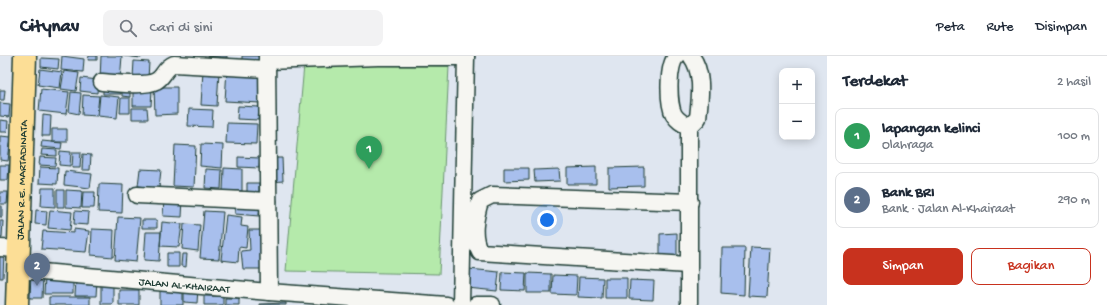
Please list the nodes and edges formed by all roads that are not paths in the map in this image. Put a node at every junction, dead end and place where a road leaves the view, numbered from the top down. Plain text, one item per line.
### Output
1 (26, 56) edge
2 (677, 56) edge
3 (691, 56) edge
4 (466, 57) edge
5 (267, 62) edge
6 (102, 82) dead end
7 (689, 127) junction
8 (137, 195) dead end
9 (268, 201) junction
10 (690, 202) junction
11 (13, 256) edge
12 (688, 265) junction
13 (269, 292) junction
14 (17, 305) edge
15 (446, 305) edge
16 (461, 305) edge
17 (689, 305) edge

1 - 11 highway, JALAN R.E. MARTADINATA
2 - 7 street
3 - 7 street
4 - 5 street
4 - 16 street
5 - 6 street
5 - 9 street
7 - 10 street
8 - 9 street
9 - 13 street
10 - 12 street
10 - 12 street
11 - 13 street, JALAN AL-KHAIRAAT
11 - 14 highway, JALAN R.E. MARTADINATA
12 - 17 street
13 - 15 street, JALAN AL-KHAIRAAT

